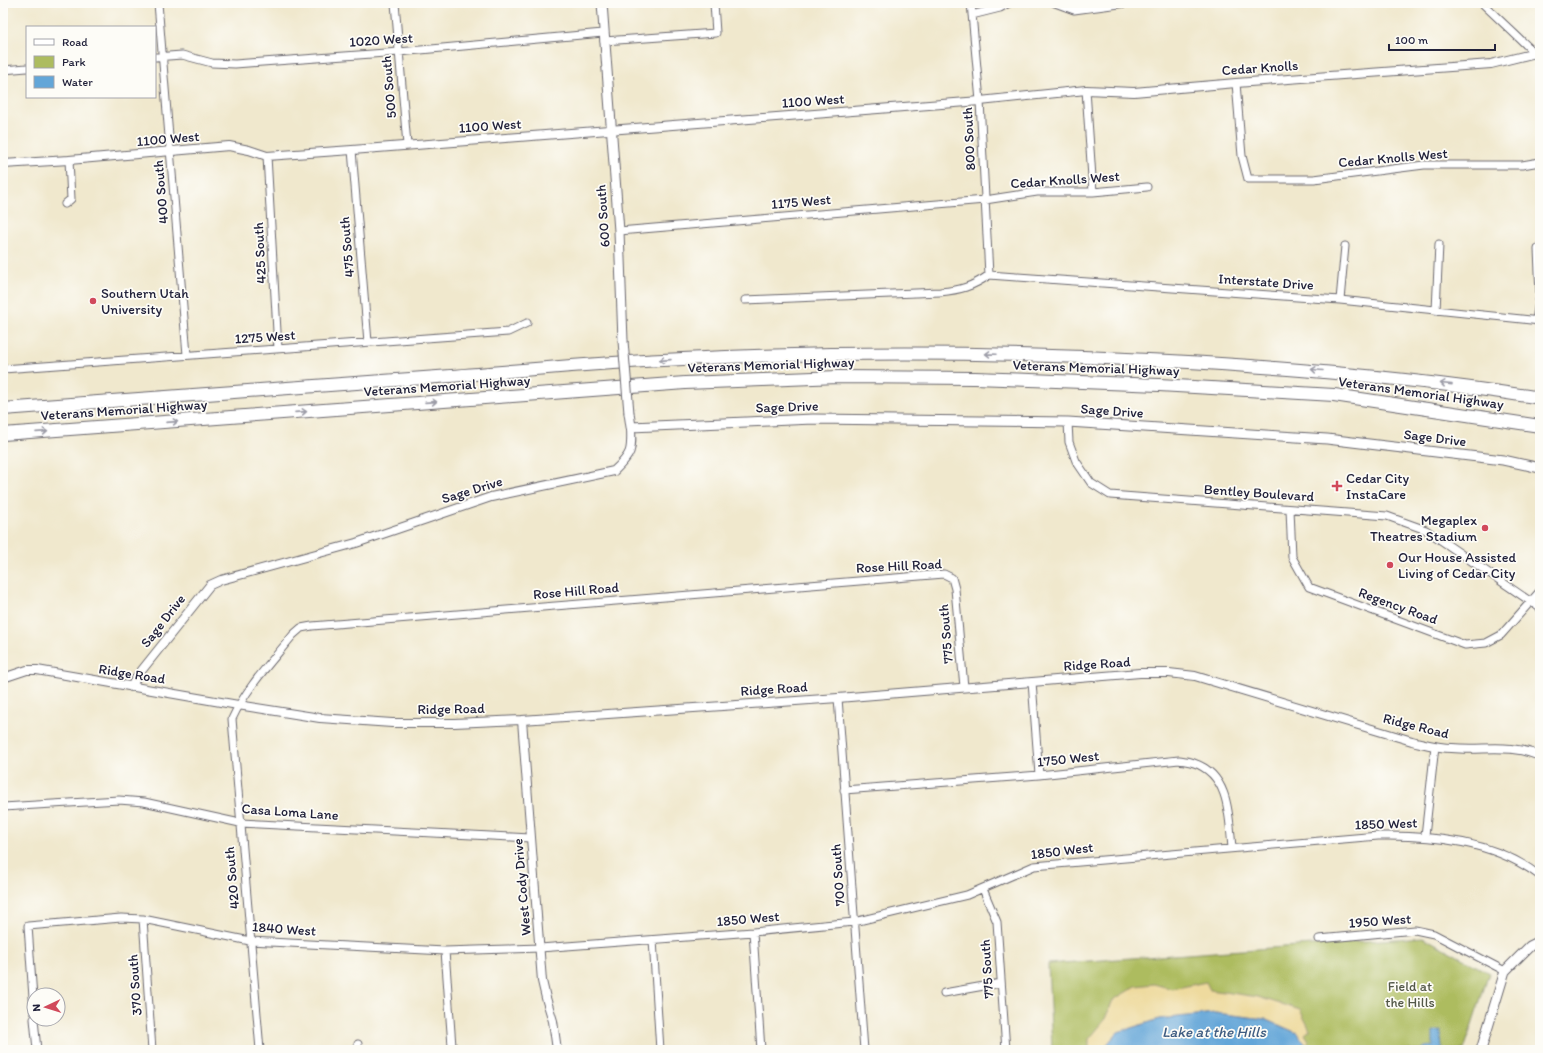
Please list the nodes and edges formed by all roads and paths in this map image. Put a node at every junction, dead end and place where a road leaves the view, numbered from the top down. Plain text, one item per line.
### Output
1 (158, 3) edge
2 (395, 3) edge
3 (602, 3) edge
4 (714, 3) edge
5 (971, 3) edge
6 (1009, 3) edge
7 (1055, 3) edge
8 (1127, 3) edge
9 (1482, 3) edge
10 (972, 15) junction
11 (604, 37) junction
12 (399, 52) junction
13 (1538, 54) edge
14 (158, 57) edge
15 (26, 68) edge
16 (3, 70) edge
17 (1236, 82) junction
18 (1086, 90) junction
19 (980, 101) junction
20 (610, 130) junction
21 (407, 145) junction
22 (352, 150) junction
23 (170, 152) junction
24 (267, 156) junction
25 (69, 160) junction
26 (1540, 162) edge
27 (3, 164) edge
28 (1147, 187) dead end
29 (1093, 192) junction
30 (985, 200) junction
31 (65, 204) dead end
32 (619, 231) junction
33 (1439, 244) dead end
34 (1345, 246) dead end
35 (1539, 249) edge
36 (989, 275) junction
37 (745, 300) dead end
38 (1340, 300) junction
39 (1436, 310) junction
40 (1538, 321) edge
41 (527, 323) dead end
42 (368, 342) junction
43 (278, 349) junction
44 (187, 356) junction
45 (3, 369) edge
46 (1469, 386) junction
47 (1540, 391) edge
48 (1540, 398) edge
49 (3, 409) edge
50 (1068, 422) junction
51 (1540, 426) edge
52 (631, 427) junction
53 (3, 434) edge
54 (1540, 468) edge
55 (1290, 509) junction
56 (952, 578) joint
57 (1540, 591) edge
58 (1532, 601) junction
59 (1540, 608) edge
60 (3, 678) edge
61 (1032, 682) junction
62 (131, 687) junction
63 (964, 687) junction
64 (838, 698) junction
65 (238, 705) junction
66 (522, 720) junction
67 (1435, 746) junction
68 (1540, 756) edge
69 (1039, 775) junction
70 (844, 790) junction
71 (3, 807) edge
72 (240, 823) junction
73 (1425, 836) junction
74 (530, 838) junction
75 (1232, 848) junction
76 (1540, 876) edge
77 (983, 889) junction
78 (143, 919) junction
79 (854, 922) junction
80 (752, 932) junction
81 (1319, 939) dead end
82 (653, 940) junction
83 (250, 941) junction
84 (1540, 941) edge
85 (540, 948) junction
86 (445, 951) junction
87 (1505, 971) junction
88 (1001, 983) junction
89 (32, 987) edge
90 (944, 994) dead end
91 (35, 1027) edge
92 (452, 1046) dead end
93 (37, 1050) edge
94 (152, 1050) edge
95 (260, 1050) edge
96 (557, 1050) edge
97 (660, 1050) edge
98 (761, 1050) edge
99 (864, 1050) edge
100 (1006, 1050) edge
101 (1481, 1050) edge

1 - 14 street, 400 South
2 - 12 street, 500 South
3 - 11 main road, 600 South
4 - 11 street, 1020 West
5 - 10 street, 800 South
6 - 10 street
7 - 8 street
9 - 13 street
10 - 19 street, 800 South
11 - 12 street, 1020 West
11 - 20 main road, 600 South
12 - 14 street, 1020 West
12 - 21 street, 500 South
13 - 17 street, Cedar Knolls
14 - 23 street, 400 South
15 - 16 street
17 - 18 street, Cedar Knolls
17 - 26 street, Cedar Knolls West
18 - 19 street, Cedar Knolls
18 - 29 street
19 - 20 street, 1100 West
19 - 30 street, 800 South
20 - 21 street, 1100 West
20 - 32 main road, 600 South
21 - 22 street, 1100 West
22 - 24 street, 1100 West
22 - 42 street, 475 South
23 - 24 street, 1100 West
23 - 25 street, 1100 West
23 - 44 street, 400 South
24 - 43 street, 425 South
25 - 27 street, 1100 West
25 - 31 street
28 - 29 street, Cedar Knolls West
29 - 30 street, Cedar Knolls West
30 - 32 street, 1175 West
30 - 36 street, 800 South
32 - 52 main road, 600 South, bridge
33 - 39 street
34 - 38 street
35 - 40 street
36 - 37 street
36 - 38 street, Interstate Drive
38 - 39 street, Interstate Drive
39 - 40 street, Interstate Drive
41 - 42 street, 1275 West
42 - 43 street, 1275 West
43 - 44 street, 1275 West
44 - 45 street, 1275 West
46 - 47 highway
46 - 48 highway, Veterans Memorial Highway
46 -> 49 highway, Veterans Memorial Highway
50 - 52 main road, Sage Drive
50 - 54 main road, Sage Drive
50 - 55 street, Bentley Boulevard
53 -> 51 highway, Veterans Memorial Highway
52 - 62 street, Sage Drive
55 - 58 street, Bentley Boulevard
55 - 58 street, Regency Road
56 - 63 street, 775 South
56 - 65 street, Rose Hill Road
57 - 58 street, Regency Road
58 - 59 street, Bentley Boulevard
60 - 62 street, Ridge Road
61 - 63 street, Ridge Road
61 - 67 street, Ridge Road
61 - 69 street
62 - 65 street, Ridge Road
63 - 64 street, Ridge Road
64 - 66 street, Ridge Road
64 - 70 street, 700 South
65 - 66 street, Ridge Road
65 - 72 street, 420 South
66 - 74 street, West Cody Drive
67 - 68 street, Ridge Road
67 - 73 street
69 - 70 street, 1750 West
69 - 75 street, 1750 West
70 - 79 street, 700 South
71 - 72 street, Casa Loma Lane
72 - 74 street, Casa Loma Lane
72 - 83 street, 420 South
73 - 75 street, 1850 West
73 - 76 street, 1850 West
74 - 85 street, West Cody Drive
75 - 77 street, 1850 West
77 - 79 street, 1850 West
77 - 88 street, 775 South
78 - 83 street, 1840 West
78 - 89 street, 1840 West
78 - 94 street, 370 South
79 - 80 street, 1850 West
79 - 99 street, 700 South
80 - 82 street, 1850 West
80 - 98 street
81 - 87 street, 1950 West
82 - 85 street, 1850 West
82 - 97 street
83 - 86 street, 1840 West
83 - 95 street, 420 South
84 - 87 main road
85 - 86 street, 1840 West
85 - 96 street, West Cody Drive
86 - 92 street
87 - 101 main road
88 - 90 street
88 - 100 street, 775 South
91 - 93 street

